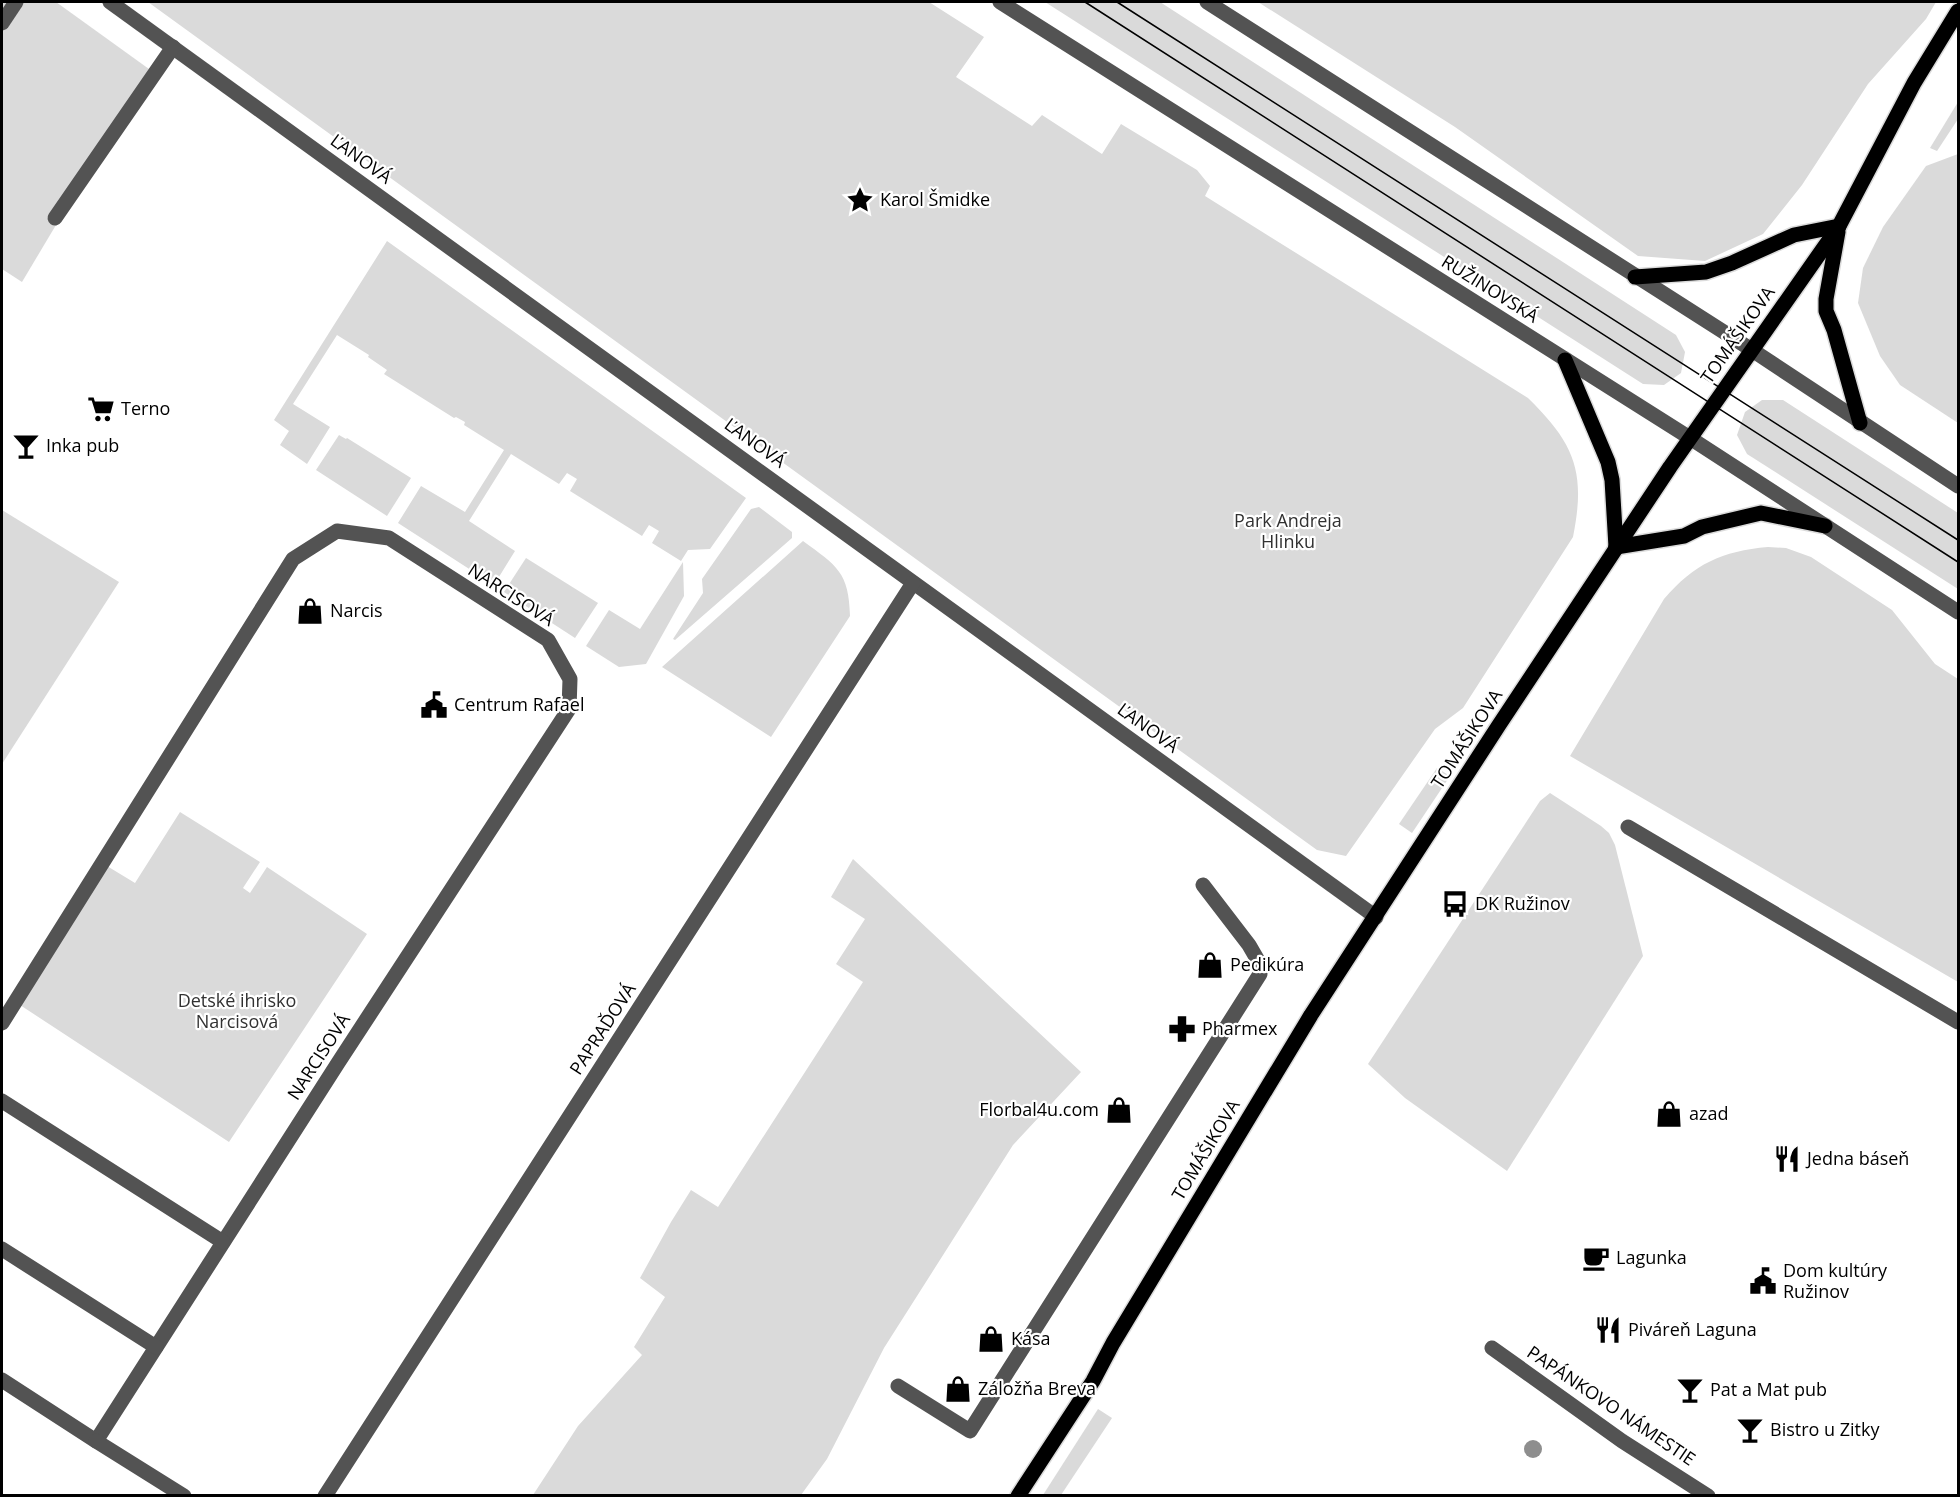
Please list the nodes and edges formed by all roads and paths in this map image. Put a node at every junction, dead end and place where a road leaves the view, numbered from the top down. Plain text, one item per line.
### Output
1 (16, 2) edge
2 (111, 2) edge
3 (1000, 2) edge
4 (1207, 2) edge
5 (1959, 11) edge
6 (2, 23) edge
7 (173, 47) junction
8 (55, 218) dead end
9 (1839, 226) junction
10 (1635, 277) junction
11 (1752, 350) junction
12 (1565, 360) junction
13 (1860, 423) junction
14 (1690, 438) junction
15 (1959, 486) edge
16 (1825, 526) junction
17 (1616, 547) junction
18 (914, 583) junction
19 (1959, 612) edge
20 (1628, 827) dead end
21 (1203, 885) dead end
22 (1376, 917) junction
23 (1959, 1022) edge
24 (2, 1023) edge
25 (2, 1101) edge
26 (223, 1242) junction
27 (2, 1249) edge
28 (156, 1347) junction
29 (1492, 1348) dead end
30 (2, 1380) edge
31 (898, 1386) dead end
32 (96, 1441) junction
33 (184, 1496) edge
34 (325, 1496) edge
35 (1017, 1496) edge
36 (1708, 1496) edge

1 - 6 street
2 - 7 street, ĽANOVÁ
3 - 12 street, RUŽINOVSKÁ
4 - 10 street
5 - 9 main road, TOMÁŠIKOVA
7 - 8 street
7 - 18 street, ĽANOVÁ
9 - 10 main road
9 - 11 main road, TOMÁŠIKOVA
9 - 13 main road
10 - 11 street
11 - 13 street
11 - 14 main road, TOMÁŠIKOVA
12 - 14 street, RUŽINOVSKÁ
12 - 17 main road
13 - 15 street
14 - 16 street, RUŽINOVSKÁ
14 - 17 main road, TOMÁŠIKOVA
16 - 17 main road
16 - 19 street, RUŽINOVSKÁ
17 - 22 main road, TOMÁŠIKOVA
18 - 22 street, ĽANOVÁ
18 - 34 street, PAPRAĎOVÁ
20 - 23 street
21 - 31 street
22 - 35 main road, TOMÁŠIKOVA
24 - 26 street, NARCISOVÁ
25 - 26 street
26 - 28 street, NARCISOVÁ
27 - 28 street
28 - 32 street, NARCISOVÁ
29 - 36 street, PAPÁNKOVO NÁMESTIE
30 - 32 street
32 - 33 street

